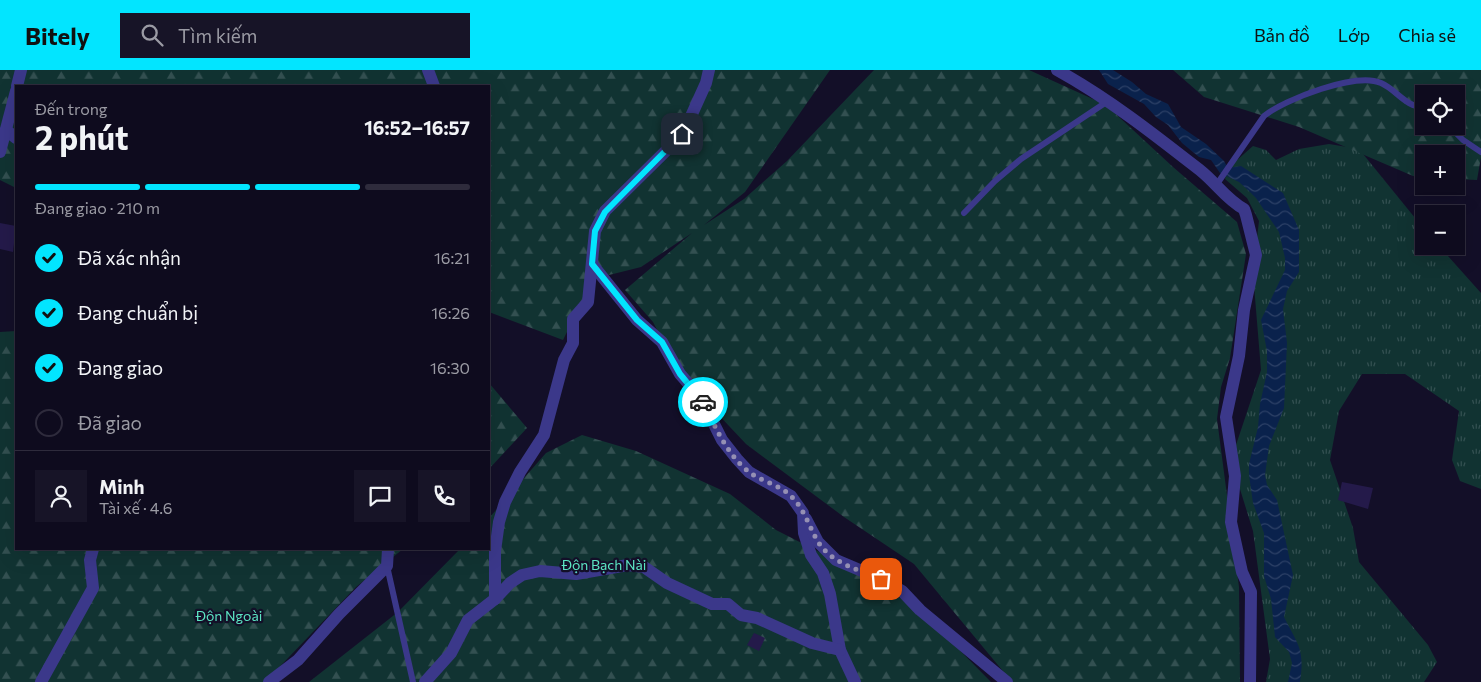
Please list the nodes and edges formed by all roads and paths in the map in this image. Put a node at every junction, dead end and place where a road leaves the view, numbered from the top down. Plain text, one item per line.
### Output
1 (21, 70) edge
2 (428, 70) edge
3 (709, 70) edge
4 (1057, 70) edge
5 (17, 85) edge
6 (434, 85) edge
7 (15, 95) edge
8 (1108, 101) junction
9 (1415, 105) edge
10 (6, 130) junction
11 (1458, 135) edge
12 (15, 137) edge
13 (0, 152) edge
14 (1481, 152) edge
15 (1220, 180) junction
16 (964, 213) dead end
17 (592, 264) junction
18 (803, 513) junction
19 (93, 550) edge
20 (388, 550) edge
21 (387, 566) junction
22 (495, 599) junction
23 (840, 650) junction
24 (41, 682) edge
25 (269, 682) edge
26 (413, 682) edge
27 (425, 682) edge
28 (855, 682) edge
29 (1007, 682) edge
30 (1250, 682) edge

1 - 5 street
2 - 6 street
3 - 17 street
4 - 8 street
7 - 10 street
8 - 15 street
8 - 16 lane
9 - 15 lane
10 - 12 street
10 - 13 street
11 - 14 lane
15 - 30 street
17 - 18 street
17 - 22 street
18 - 23 street
18 - 29 street
19 - 24 street
20 - 21 street
21 - 25 street
21 - 26 lane
22 - 23 street
22 - 27 street
23 - 28 street

